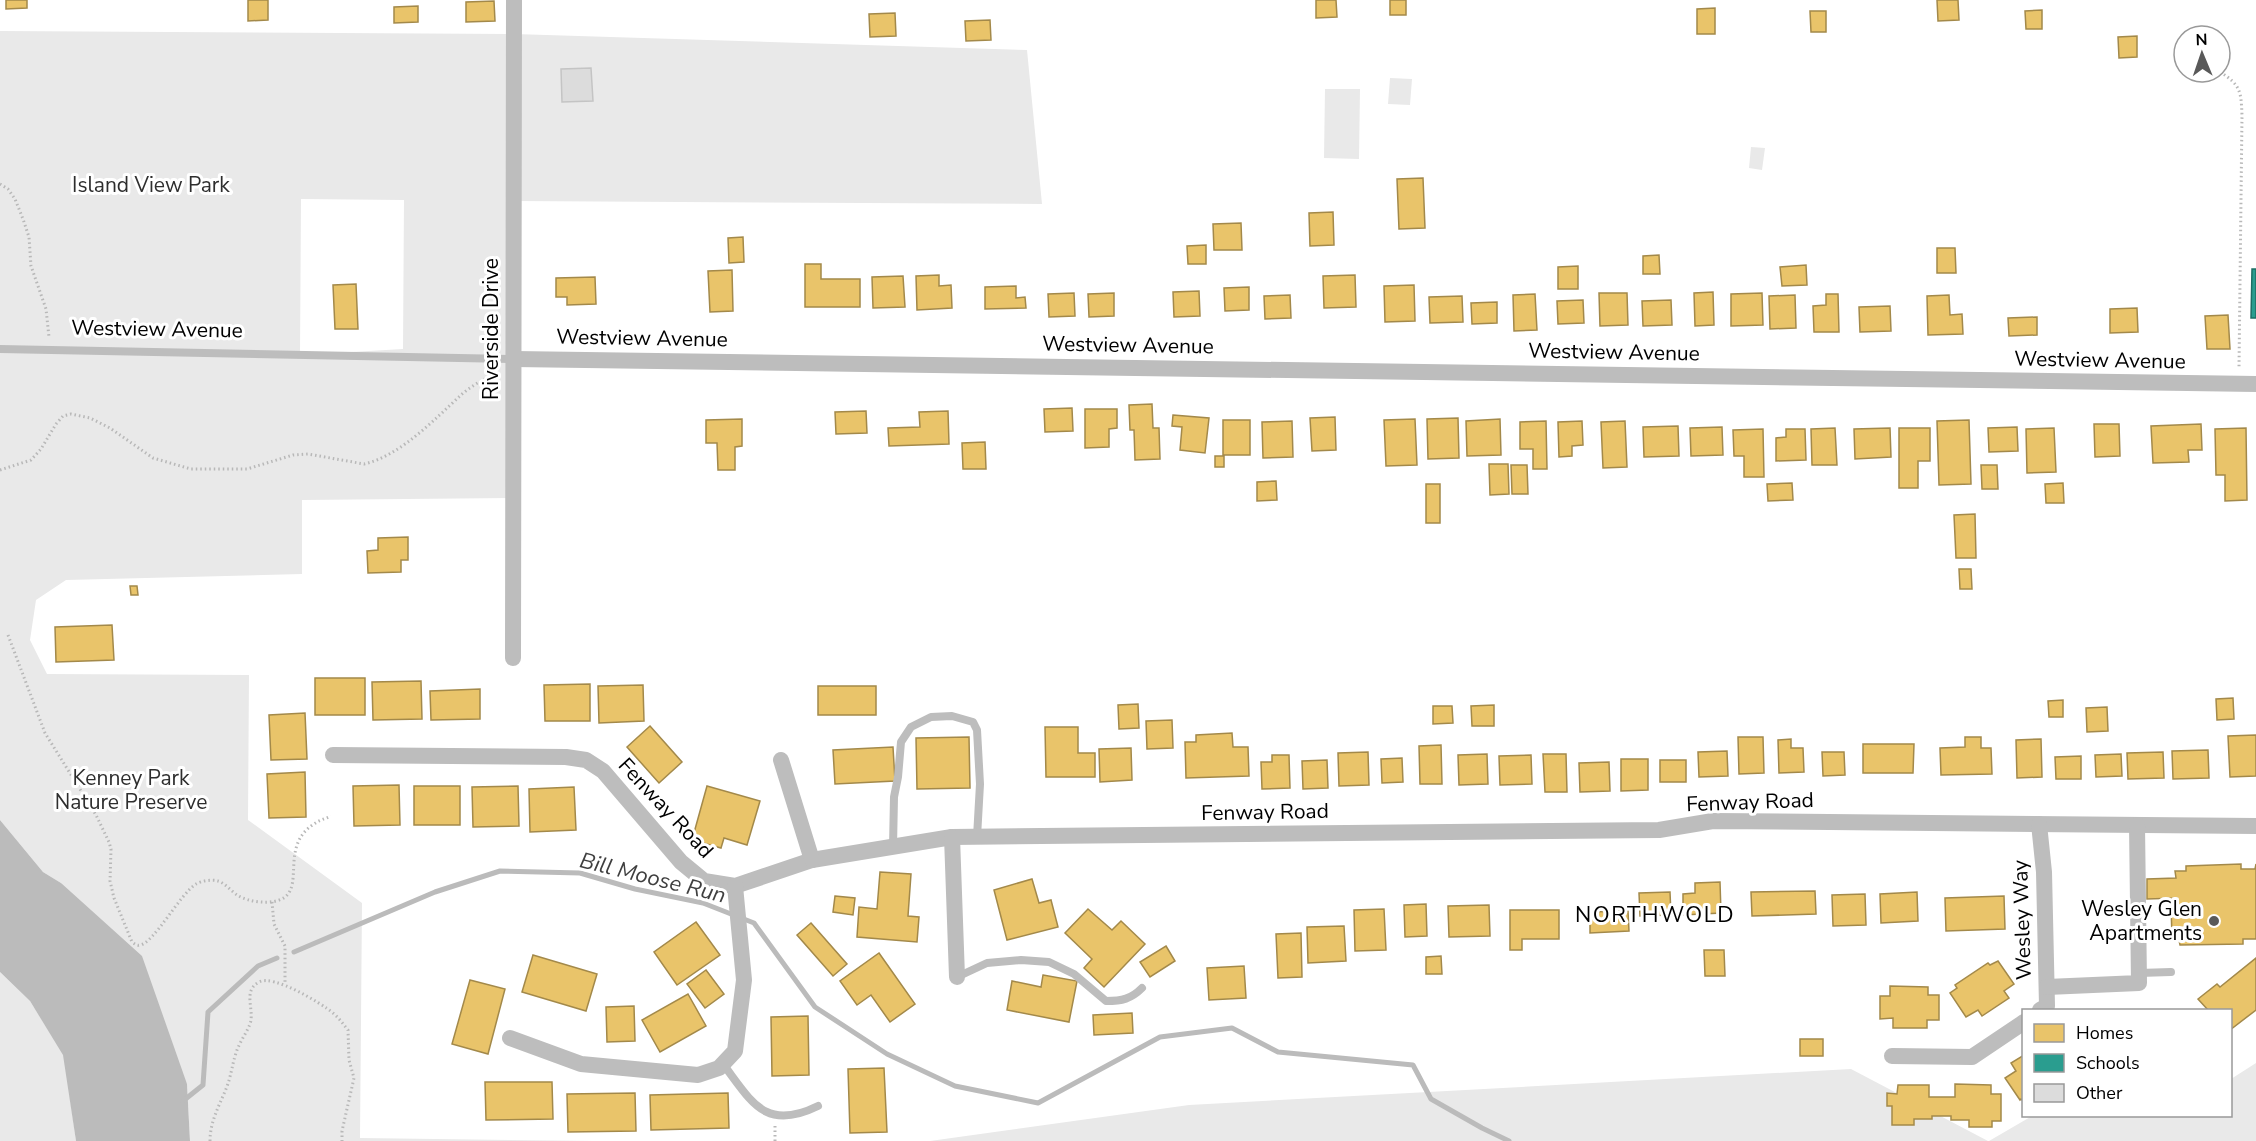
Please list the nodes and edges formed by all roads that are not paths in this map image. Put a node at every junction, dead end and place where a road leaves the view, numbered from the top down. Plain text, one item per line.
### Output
1 (514, 0) edge
2 (0, 349) edge
3 (514, 359) junction
4 (2256, 384) edge
5 (513, 658) dead end
6 (333, 755) dead end
7 (781, 760) dead end
8 (2039, 824) junction
9 (2137, 825) junction
10 (2256, 825) edge
11 (952, 837) junction
12 (977, 837) junction
13 (892, 847) junction
14 (812, 860) junction
15 (735, 886) junction
16 (2171, 972) dead end
17 (2139, 973) junction
18 (957, 977) joint
19 (2047, 987) junction
20 (1142, 988) dead end
21 (2043, 1009) edge
22 (2022, 1023) edge
23 (510, 1038) dead end
24 (1892, 1056) dead end
25 (723, 1064) junction
26 (818, 1106) dead end

1 - 3 street, Riverside Drive
2 - 3 lane, Westview Avenue
3 - 4 street, Westview Avenue
3 - 5 street, Riverside Drive
6 - 15 street, Fenway Road
7 - 14 street
8 - 9 street, Fenway Road
8 - 12 street, Fenway Road
8 - 19 street, Wesley Way
9 - 10 street, Fenway Road
9 - 17 street
11 - 12 street, Fenway Road
11 - 13 street, Fenway Road
11 - 18 street
12 - 13 lane
13 - 14 street, Fenway Road
14 - 15 street, Fenway Road
15 - 25 street
16 - 17 lane
17 - 19 street
18 - 20 lane
19 - 21 street, Wesley Way
22 - 24 street
23 - 25 street
25 - 26 lane

